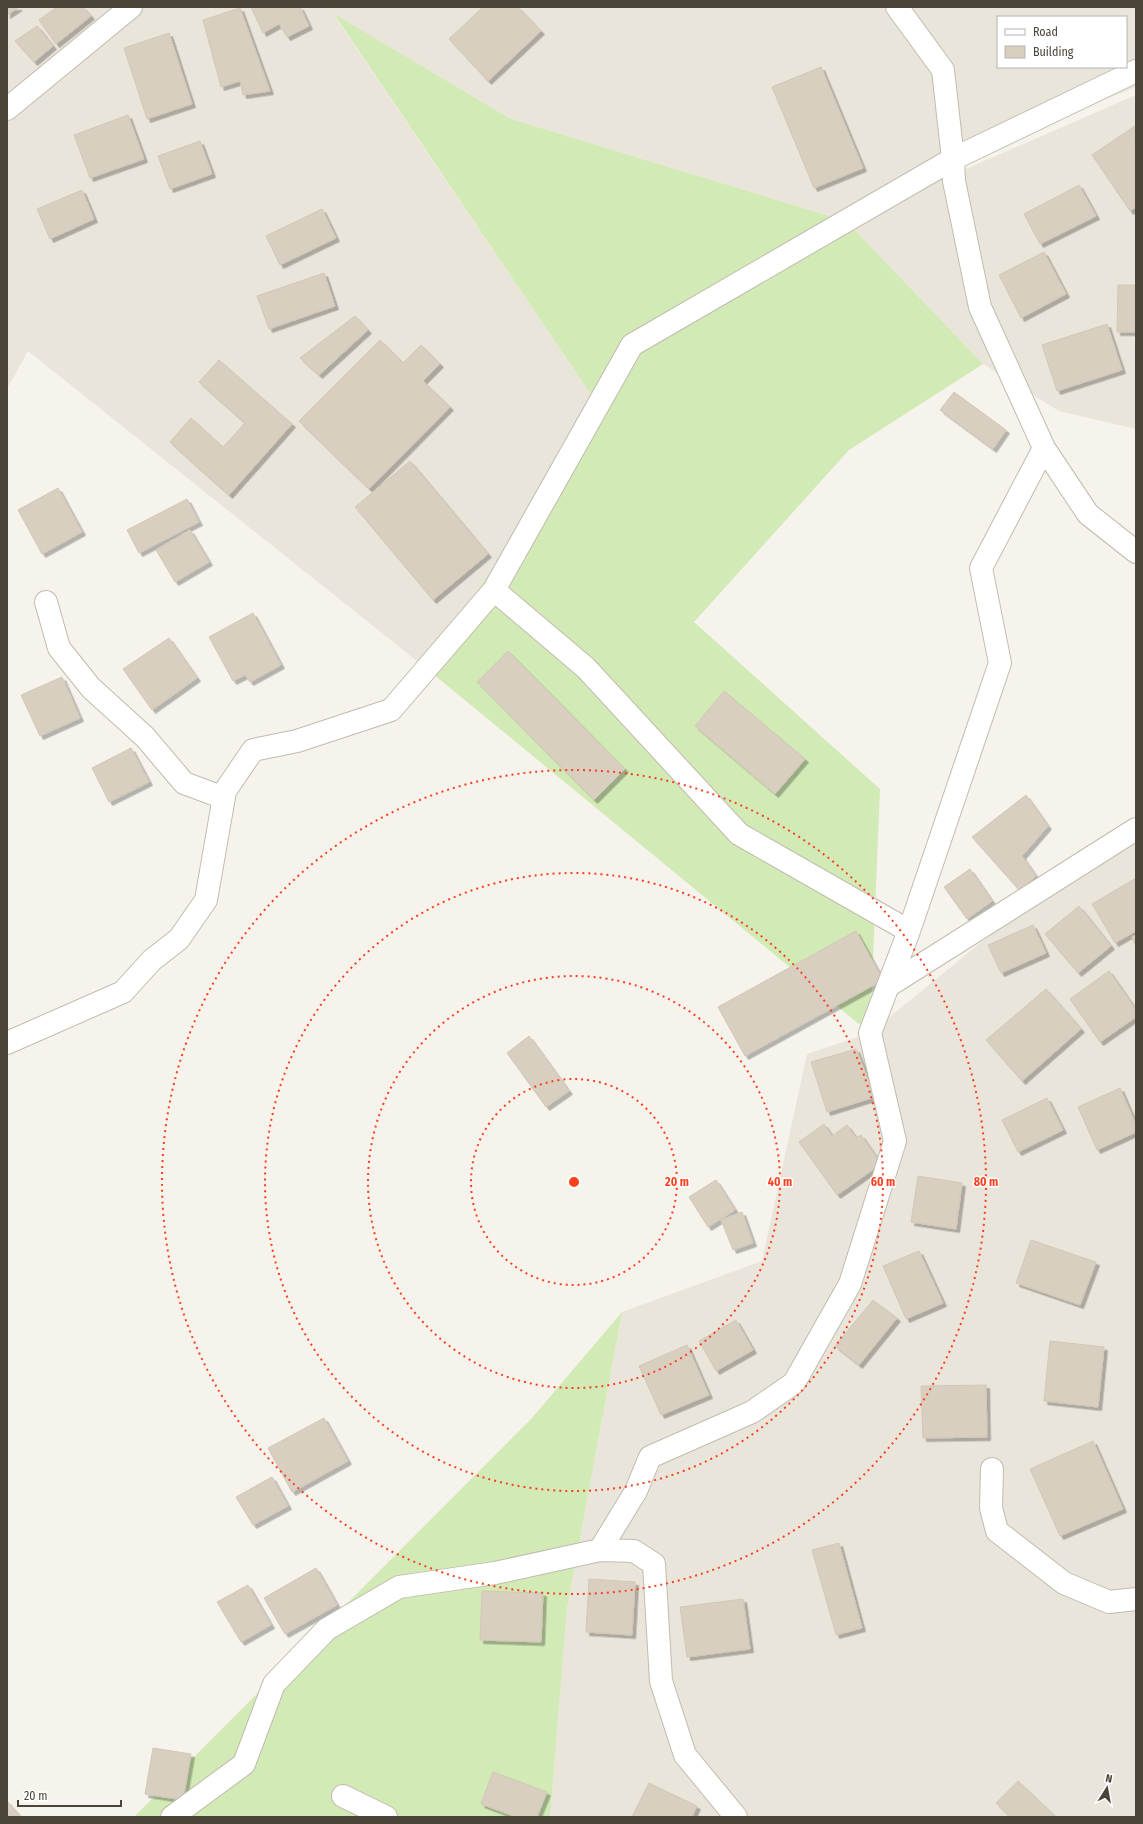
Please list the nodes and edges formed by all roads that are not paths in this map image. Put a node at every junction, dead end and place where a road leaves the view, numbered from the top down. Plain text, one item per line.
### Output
1 (130, 7) edge
2 (897, 7) edge
3 (1136, 72) edge
4 (7, 109) edge
5 (953, 159) junction
6 (1044, 448) junction
7 (1136, 552) edge
8 (494, 590) junction
9 (46, 602) dead end
10 (224, 798) junction
11 (1136, 829) edge
12 (909, 931) junction
13 (888, 986) junction
14 (7, 1043) edge
15 (992, 1469) dead end
16 (600, 1550) junction
17 (1136, 1599) edge
18 (343, 1796) dead end
19 (172, 1817) edge
20 (386, 1817) edge
21 (736, 1817) edge

1 - 4 street
2 - 5 street
3 - 5 street
5 - 6 street
5 - 8 street
6 - 7 street
6 - 12 street
8 - 10 street
8 - 12 street
9 - 10 street
10 - 14 street
11 - 13 street
12 - 13 street
13 - 16 street
15 - 17 street
16 - 19 street
16 - 21 street
18 - 20 street

